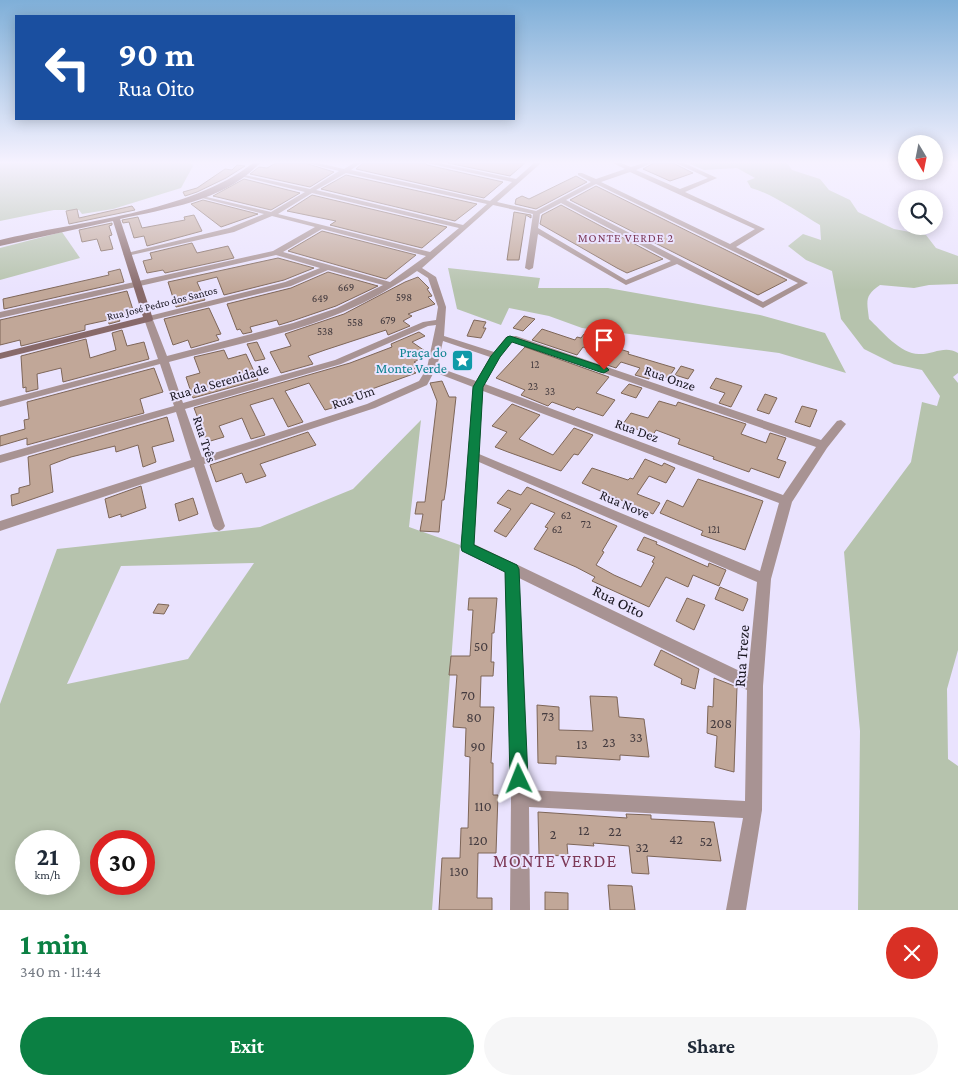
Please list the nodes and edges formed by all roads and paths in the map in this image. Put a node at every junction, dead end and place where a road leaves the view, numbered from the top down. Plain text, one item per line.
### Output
1 (164, 205) edge
2 (238, 205) edge
3 (286, 205) edge
4 (372, 205) edge
5 (488, 205) edge
6 (502, 205) edge
7 (551, 205) edge
8 (571, 205) edge
9 (647, 205) edge
10 (709, 205) edge
11 (537, 213) junction
12 (272, 214) junction
13 (116, 218) junction
14 (321, 227) junction
15 (463, 227) junction
16 (535, 229) junction
17 (0, 243) edge
18 (731, 246) junction
19 (276, 253) junction
20 (127, 254) junction
21 (432, 255) junction
22 (677, 261) junction
23 (329, 267) junction
24 (417, 268) junction
25 (529, 268) dead end
26 (136, 284) junction
27 (391, 285) junction
28 (0, 316) edge
29 (148, 319) junction
30 (441, 322) junction
31 (439, 337) junction
32 (0, 356) edge
33 (496, 356) junction
34 (164, 360) junction
35 (432, 368) junction
36 (478, 387) junction
37 (0, 404) edge
38 (179, 407) junction
39 (841, 424) dead end
40 (823, 445) junction
41 (474, 456) junction
42 (0, 459) edge
43 (197, 464) junction
44 (786, 501) junction
45 (0, 526) edge
46 (219, 526) dead end
47 (512, 569) junction
48 (764, 578) junction
49 (756, 686) junction
50 (520, 798) junction
51 (753, 810) junction
52 (520, 910) edge
53 (736, 910) edge

1 - 13 street
2 - 12 street
3 - 12 street
4 - 15 street
5 - 15 street
6 - 11 street
7 - 11 street
8 - 22 street
9 - 18 street
10 - 18 street
11 - 16 street
12 - 14 street
12 - 20 street
13 - 17 street
13 - 20 street, Rua Três
14 - 19 street
14 - 21 street
15 - 21 street
16 - 22 street
16 - 25 street
18 - 22 street
19 - 23 street
19 - 26 street
20 - 26 street, Rua Três
21 - 24 street
23 - 27 street
23 - 29 street, Rua José Pedro dos Santos
24 - 27 street
24 - 30 street, Rua Um
26 - 28 street
26 - 29 street, Rua Três
27 - 34 street
29 - 32 street, Rua José Pedro dos Santos
29 - 34 street, Rua Três
30 - 31 street, Rua Um
30 - 38 street, Rua da Serenidade
31 - 33 street
31 - 35 street, Rua Um
33 - 36 street
33 - 40 street, Rua Onze
34 - 37 street
34 - 38 street, Rua Três
35 - 36 street, Rua Dez
35 - 43 street, Rua Um
36 - 41 street
36 - 44 street, Rua Dez
38 - 42 street, Rua da Serenidade
38 - 43 street, Rua Três
39 - 40 street, Rua Treze
40 - 44 street, Rua Treze
41 - 47 street, Rua Oito
41 - 48 street, Rua Nove
43 - 45 street
43 - 46 street, Rua Três
44 - 48 street, Rua Treze
47 - 49 street, Rua Oito
47 - 50 street
48 - 49 street, Rua Treze
49 - 51 street, Rua Treze
50 - 51 street
50 - 52 street
51 - 53 street, Rua Treze

